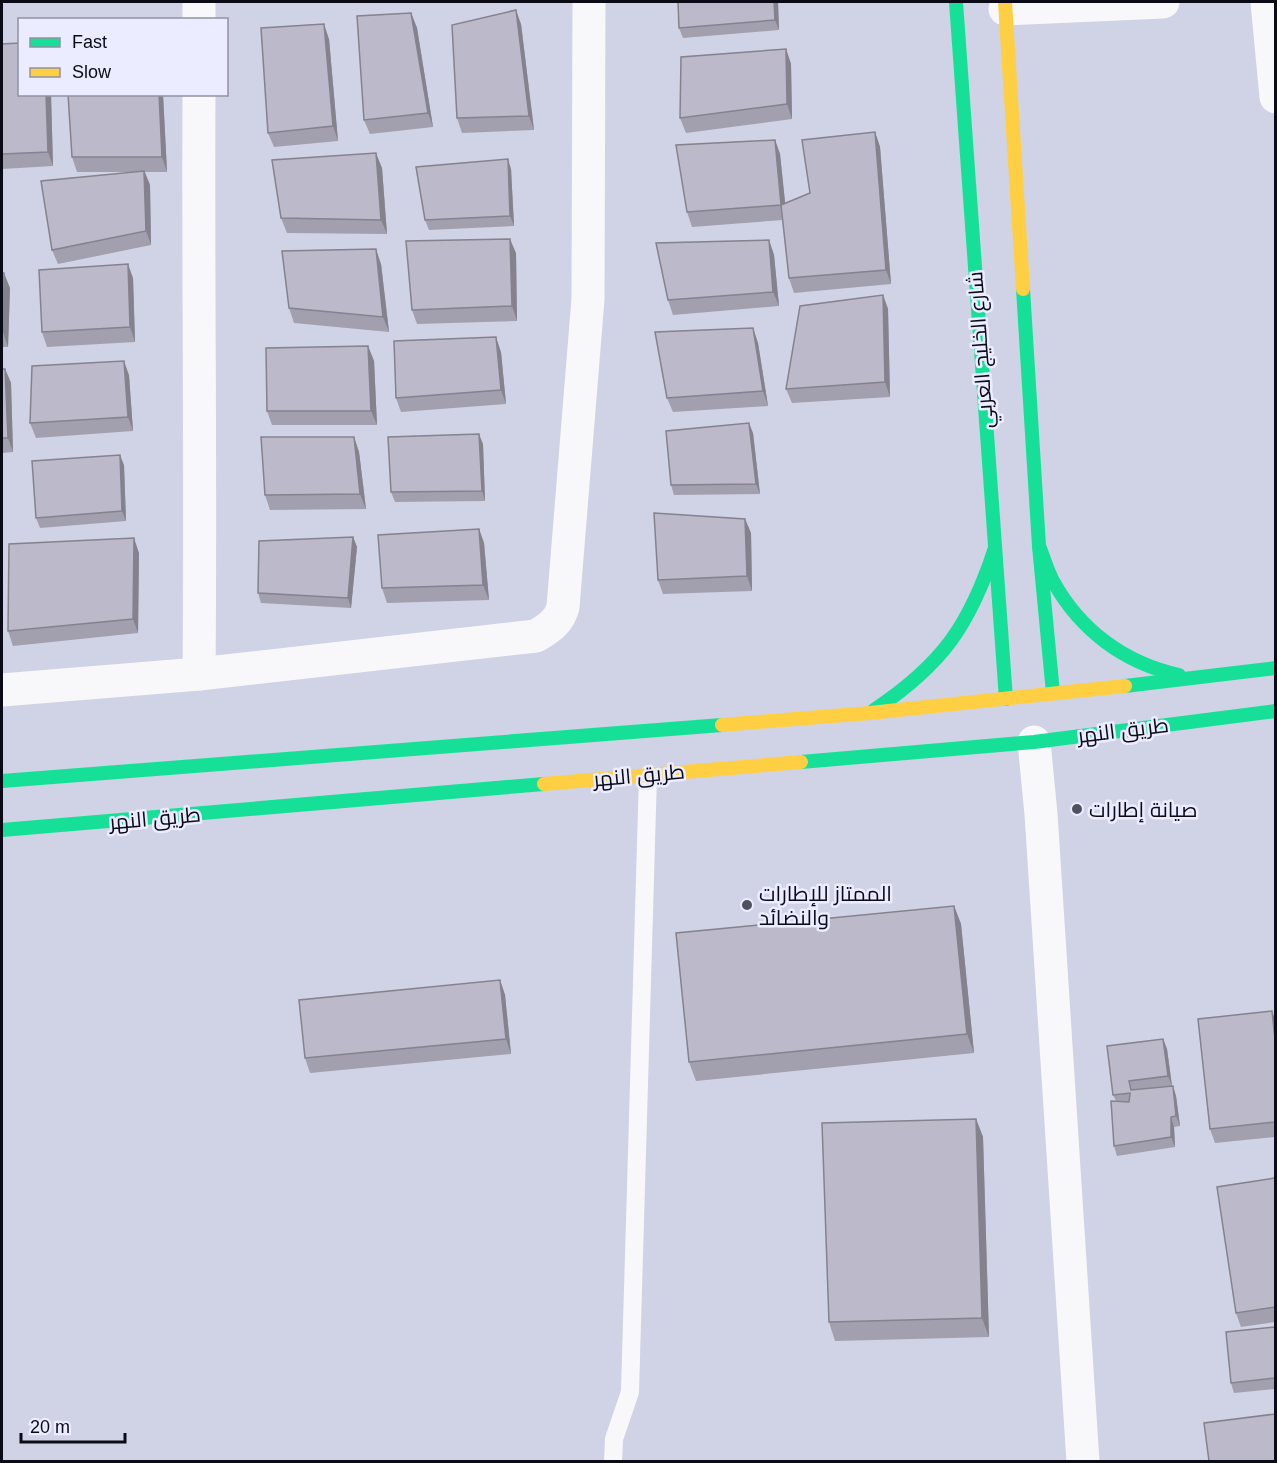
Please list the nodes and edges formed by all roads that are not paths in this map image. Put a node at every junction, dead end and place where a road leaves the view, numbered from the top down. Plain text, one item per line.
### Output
1 (199, 2) edge
2 (590, 2) edge
3 (956, 2) edge
4 (1163, 2) edge
5 (1267, 2) edge
6 (1005, 5) edge
7 (199, 18) edge
8 (199, 96) edge
9 (1275, 97) edge
10 (1039, 546) junction
11 (995, 548) junction
12 (1275, 668) edge
13 (199, 674) junction
14 (1202, 678) junction
15 (2, 690) edge
16 (1053, 693) junction
17 (1006, 699) junction
18 (1275, 711) edge
19 (870, 713) junction
20 (1034, 741) junction
21 (648, 775) junction
22 (2, 781) edge
23 (2, 830) edge
24 (613, 1461) edge
25 (1083, 1461) edge

1 - 7 street
2 - 13 street
3 - 11 main road, شارع الخليج العربي
4 - 6 street
5 - 9 street
6 - 10 main road
8 - 13 street
10 - 14 main road
10 - 16 main road
11 - 17 main road, شارع الخليج العربي
11 - 19 main road
12 - 14 main road, طريق النهر
13 - 15 street
14 - 16 main road, طريق النهر
16 - 17 main road, طريق النهر
17 - 19 main road, طريق النهر
18 - 20 main road, طريق النهر
19 - 22 main road, طريق النهر
20 - 21 main road, طريق النهر
20 - 25 street
21 - 23 main road, طريق النهر
21 - 24 lane

